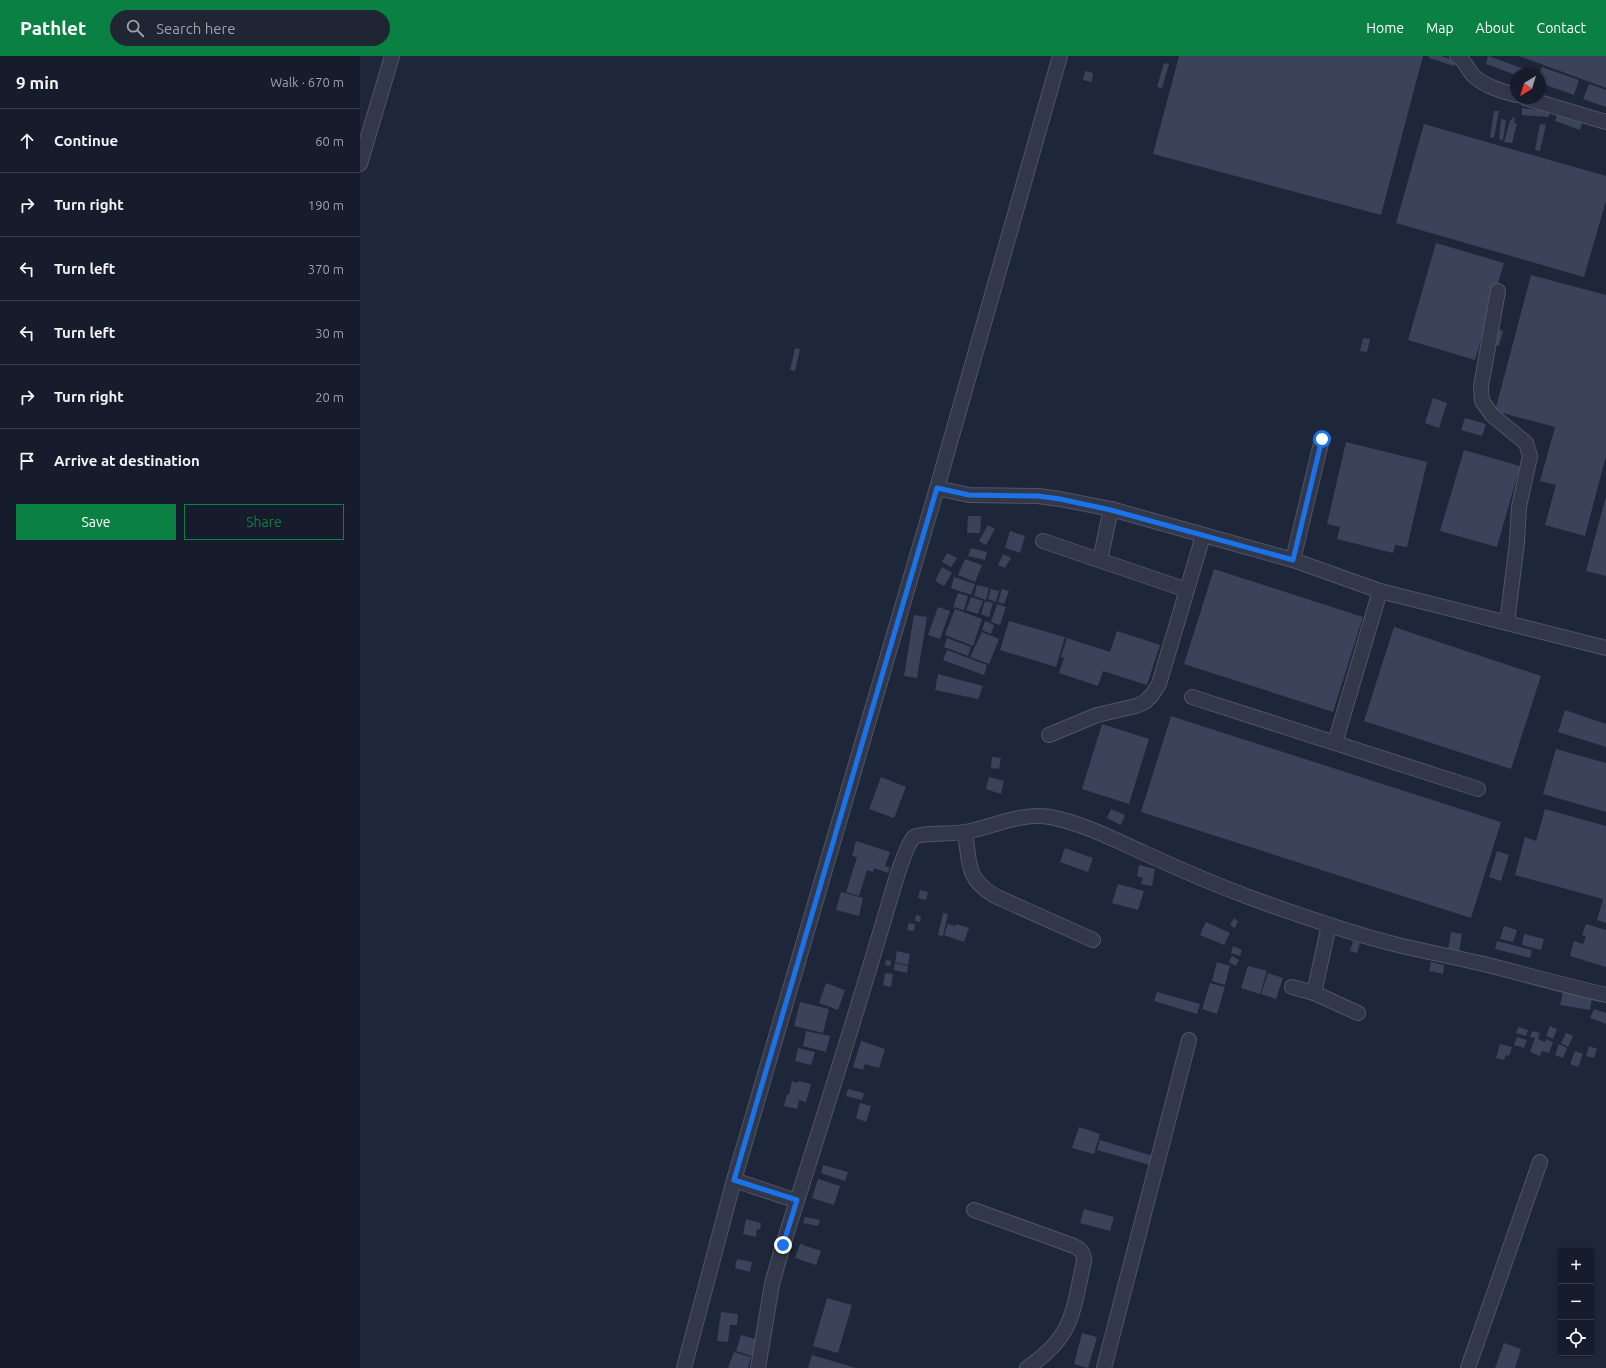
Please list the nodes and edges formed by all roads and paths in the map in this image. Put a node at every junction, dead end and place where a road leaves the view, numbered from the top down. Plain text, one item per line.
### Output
1 (392, 56) edge
2 (1060, 56) edge
3 (1456, 56) edge
4 (1510, 93) edge
5 (1545, 104) edge
6 (1606, 122) edge
7 (360, 164) edge
8 (1498, 291) dead end
9 (1322, 439) dead end
10 (937, 488) junction
11 (1111, 510) junction
12 (1203, 536) junction
13 (1043, 541) dead end
14 (1100, 560) junction
15 (1293, 560) junction
16 (1187, 590) junction
17 (1380, 591) junction
18 (1507, 623) junction
19 (1606, 648) edge
20 (1192, 697) dead end
21 (1049, 735) dead end
22 (1335, 743) junction
23 (1478, 789) dead end
24 (966, 832) junction
25 (1329, 925) junction
26 (1093, 940) dead end
27 (1292, 987) dead end
28 (1314, 994) junction
29 (1606, 995) edge
30 (1358, 1013) dead end
31 (1189, 1040) dead end
32 (1540, 1162) dead end
33 (734, 1180) junction
34 (797, 1200) junction
35 (974, 1210) dead end
36 (684, 1368) edge
37 (758, 1368) edge
38 (1027, 1368) edge
39 (1104, 1368) edge
40 (1468, 1368) edge

1 - 7 street
2 - 10 street
3 - 4 street
5 - 6 street
8 - 18 street
9 - 15 street
10 - 11 street
10 - 33 street
11 - 12 street
11 - 14 street
12 - 15 street
12 - 16 street
13 - 14 street
14 - 16 street
15 - 17 street
16 - 21 street
17 - 18 street
17 - 22 street
18 - 19 street
20 - 22 street
22 - 23 street
24 - 25 street
24 - 26 street
24 - 34 street
25 - 28 street
25 - 29 street
27 - 28 street
28 - 30 street
31 - 39 street
32 - 40 street
33 - 34 street
33 - 36 street
34 - 37 street
35 - 38 street

